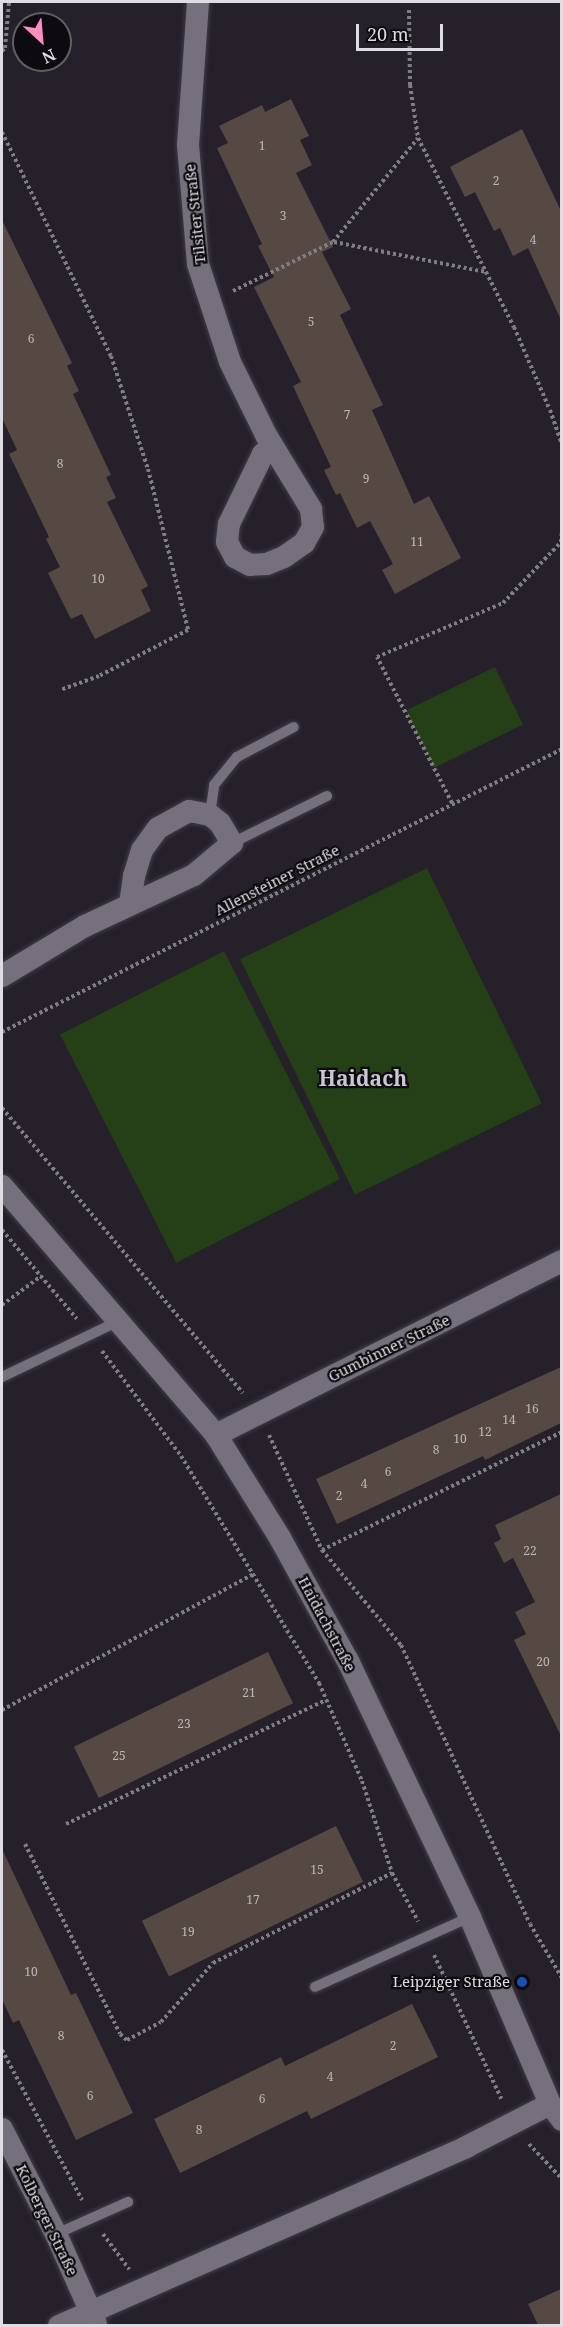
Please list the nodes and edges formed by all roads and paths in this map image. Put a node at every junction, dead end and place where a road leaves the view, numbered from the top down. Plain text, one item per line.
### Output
1 (9, 2) edge
2 (198, 2) edge
3 (409, 10) dead end
4 (2, 51) edge
5 (2, 132) edge
6 (418, 138) junction
7 (333, 242) junction
8 (486, 272) junction
9 (209, 302) junction
10 (561, 444) edge
11 (273, 447) junction
12 (561, 531) edge
13 (561, 542) edge
14 (60, 690) dead end
15 (294, 727) dead end
16 (561, 750) edge
17 (327, 796) dead end
18 (452, 803) junction
19 (210, 815) junction
20 (231, 843) junction
21 (130, 904) junction
22 (2, 976) edge
23 (2, 1032) edge
24 (2, 1186) edge
25 (2, 1230) edge
26 (561, 1261) edge
27 (41, 1276) junction
28 (2, 1305) edge
29 (120, 1321) junction
30 (91, 1336) junction
31 (2, 1377) edge
32 (561, 1432) edge
33 (216, 1435) junction
34 (322, 1550) dead end
35 (254, 1574) junction
36 (326, 1700) junction
37 (2, 1710) edge
38 (66, 1824) dead end
39 (25, 1844) dead end
40 (392, 1873) junction
41 (470, 1917) junction
42 (427, 1938) junction
43 (315, 1987) dead end
44 (2, 2050) edge
45 (556, 2112) edge
46 (513, 2124) junction
47 (2, 2129) edge
48 (561, 2179) edge
49 (128, 2202) dead end
50 (91, 2218) junction
51 (56, 2234) junction
52 (143, 2287) junction
53 (93, 2319) edge
54 (59, 2325) edge

1 - 4 path
2 - 9 street, Tilsiter Straße
3 - 6 path
5 - 14 path
6 - 7 path
6 - 8 path
7 - 8 path
7 - 9 path
8 - 10 path
9 - 11 street, Tilsiter Straße
11 - 11 street, Tilsiter Straße
12 - 13 path
13 - 18 path
15 - 19 lane
16 - 18 path, Allensteiner Straße
17 - 20 lane
18 - 23 path, Allensteiner Straße
19 - 20 street
19 - 21 street
20 - 21 street
21 - 22 street
24 - 29 street, Haidachstraße
25 - 27 path
26 - 33 street, Gumbinner Straße
27 - 28 path
27 - 30 path
29 - 30 lane
29 - 33 street, Haidachstraße
30 - 31 lane
30 - 35 path
32 - 34 path
33 - 41 street, Haidachstraße
35 - 36 path
35 - 37 path
36 - 38 path
36 - 40 path
39 - 40 path
40 - 42 path
41 - 42 lane
41 - 45 street, Haidachstraße
42 - 43 lane
42 - 46 path
44 - 50 path
45 - 46 street
46 - 48 path
46 - 52 street
47 - 51 street, Kolberger Straße
49 - 50 lane
50 - 51 lane
50 - 52 path
51 - 53 street, Kolberger Straße
52 - 53 street
53 - 54 street

